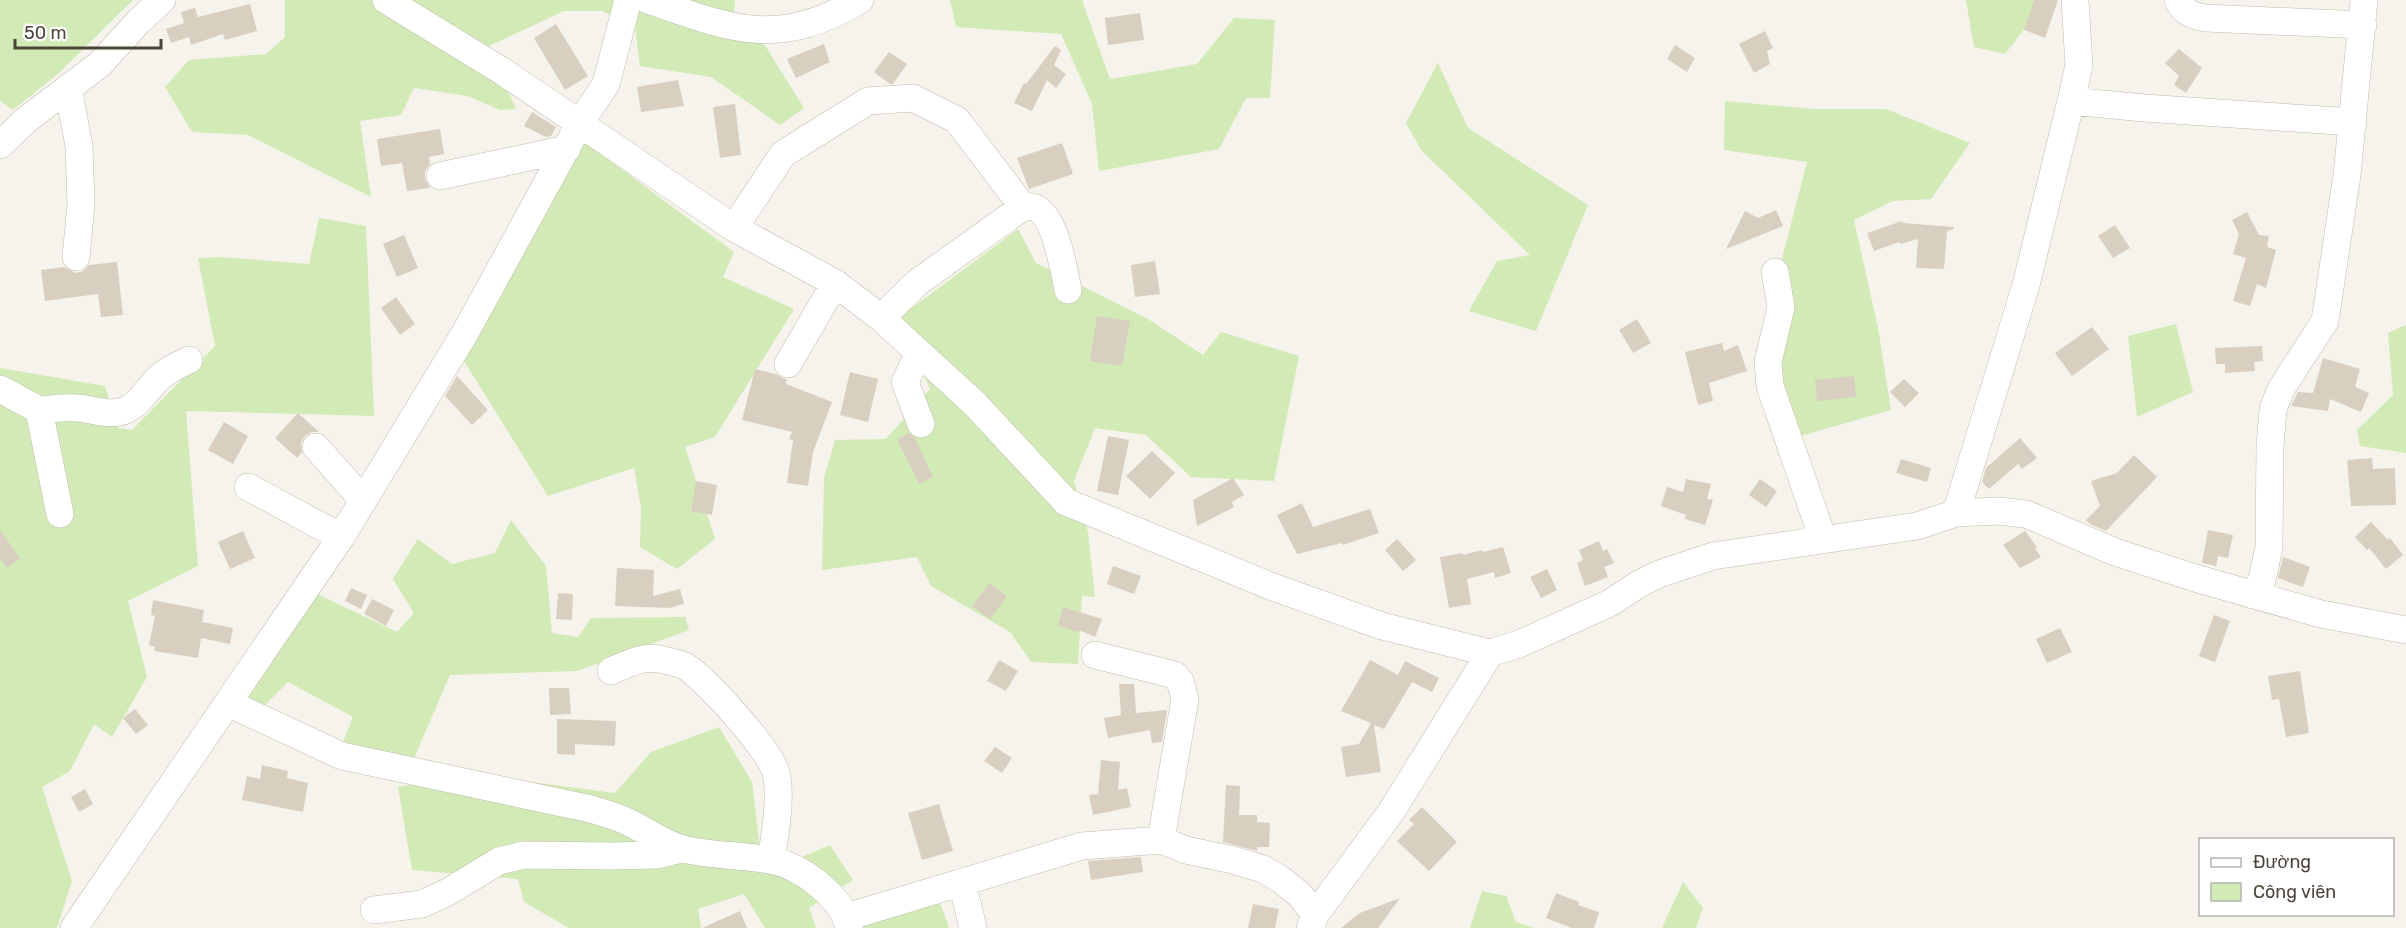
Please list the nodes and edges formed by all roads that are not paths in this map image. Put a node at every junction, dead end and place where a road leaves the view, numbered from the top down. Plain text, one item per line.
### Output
1 (162, 0) edge
2 (386, 0) edge
3 (628, 0) edge
4 (648, 0) edge
5 (861, 0) edge
6 (2075, 0) edge
7 (2178, 0) edge
8 (2363, 12) edge
9 (68, 88) junction
10 (2071, 101) junction
11 (2353, 122) junction
12 (580, 123) junction
13 (0, 146) edge
14 (567, 149) junction
15 (440, 176) dead end
16 (1023, 207) junction
17 (734, 228) junction
18 (76, 257) dead end
19 (1775, 272) dead end
20 (835, 283) junction
21 (1068, 290) dead end
22 (881, 318) junction
23 (919, 352) junction
24 (189, 360) dead end
25 (788, 364) dead end
26 (0, 389) edge
27 (39, 410) junction
28 (921, 424) dead end
29 (316, 447) dead end
30 (248, 487) dead end
31 (363, 500) junction
32 (1956, 513) junction
33 (60, 514) dead end
34 (341, 537) junction
35 (1823, 539) junction
36 (2253, 595) junction
37 (2406, 630) edge
38 (1490, 653) junction
39 (1095, 655) dead end
40 (611, 671) dead end
41 (228, 702) junction
42 (1161, 840) junction
43 (681, 849) junction
44 (771, 860) junction
45 (962, 882) junction
46 (374, 910) dead end
47 (1313, 921) edge
48 (848, 922) edge
49 (74, 928) edge
50 (974, 928) edge

1 - 9 street
2 - 12 street
3 - 12 street
4 - 5 street
6 - 10 street
7 - 8 street
8 - 11 street
9 - 13 street
9 - 18 street
10 - 11 street
10 - 32 street
11 - 36 street
12 - 14 street
12 - 17 street
14 - 15 street
14 - 31 street
16 - 17 street
16 - 21 street
16 - 22 street
17 - 20 street
19 - 35 street
20 - 22 street
20 - 25 street
22 - 23 street
23 - 28 street
23 - 38 street
24 - 27 street
26 - 27 street
27 - 33 street
29 - 31 street
30 - 34 street
31 - 34 street
32 - 35 street
32 - 36 street
34 - 41 street
35 - 38 street
36 - 37 street
38 - 47 street
39 - 42 street
40 - 44 street
41 - 43 street
41 - 49 street
42 - 45 street
42 - 47 street
43 - 44 street
43 - 46 street
44 - 48 street
45 - 48 street
45 - 50 street

